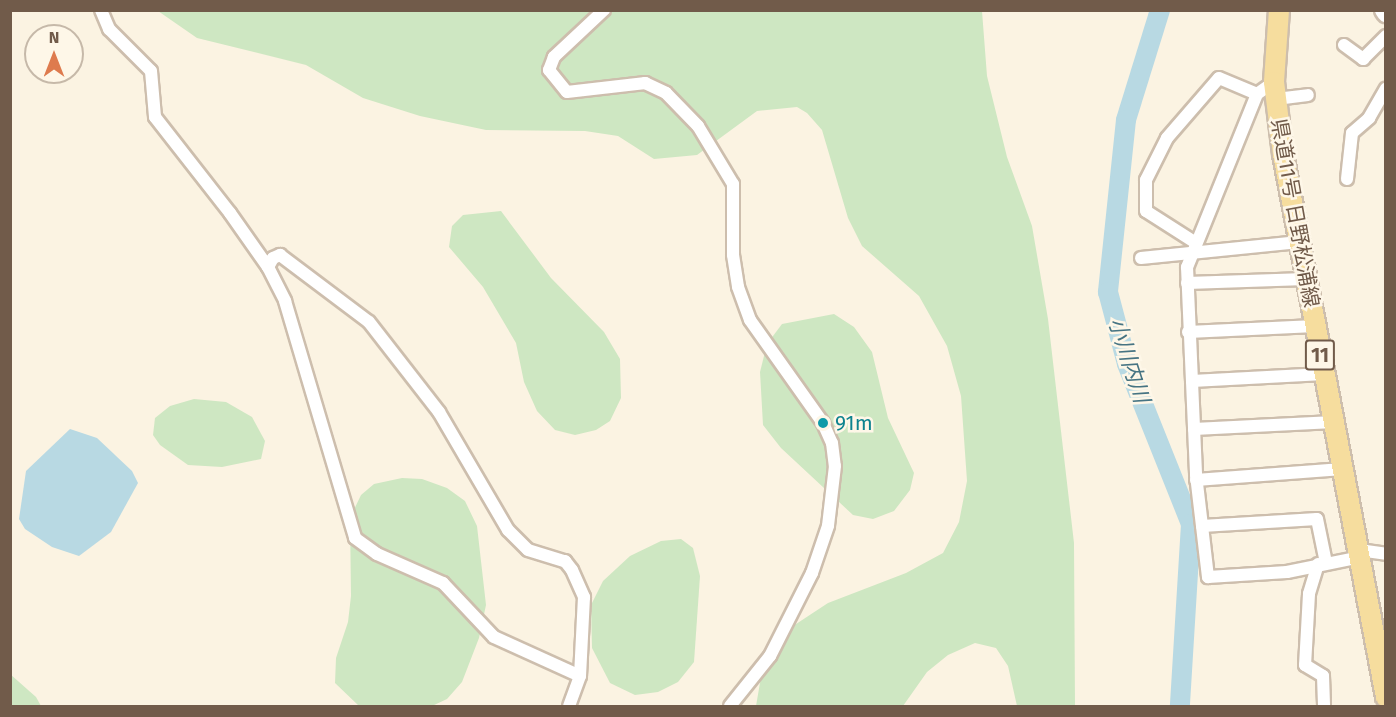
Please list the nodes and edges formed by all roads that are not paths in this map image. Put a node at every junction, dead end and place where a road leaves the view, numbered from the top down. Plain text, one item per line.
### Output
1 (101, 10) edge
2 (604, 10) edge
3 (1279, 10) edge
4 (1386, 36) edge
5 (1344, 45) dead end
6 (1386, 90) edge
7 (1269, 92) junction
8 (1308, 95) dead end
9 (1347, 178) dead end
10 (1299, 242) junction
11 (1194, 248) junction
12 (1141, 258) dead end
13 (268, 267) junction
14 (1306, 279) junction
15 (1187, 283) junction
16 (1315, 326) junction
17 (1188, 332) junction
18 (1324, 374) junction
19 (1192, 381) junction
20 (1334, 422) junction
21 (1194, 429) junction
22 (1343, 469) junction
23 (1196, 480) junction
24 (1202, 526) junction
25 (1360, 554) junction
26 (1386, 554) edge
27 (1322, 563) junction
28 (1381, 647) edge
29 (580, 675) junction
30 (1386, 697) edge
31 (569, 706) edge
32 (730, 706) edge
33 (1324, 706) edge

1 - 13 street
2 - 32 street
3 - 7 main road, 県道11号 日野松浦線 / 11
4 - 5 street
6 - 9 street
7 - 8 street
7 - 10 main road, 県道11号 日野松浦線 / 11
7 - 11 street
7 - 11 street
10 - 11 street
10 - 14 main road, 県道11号 日野松浦線 / 11
11 - 12 street
11 - 15 street
13 - 29 street
13 - 29 street
14 - 15 street
14 - 16 main road, 県道11号 日野松浦線 / 11
15 - 17 street
16 - 17 street
16 - 18 main road, 県道11号 日野松浦線 / 11
17 - 19 street
18 - 19 street
18 - 20 main road, 県道11号 日野松浦線 / 11
19 - 21 street
20 - 21 street
20 - 22 main road, 県道11号 日野松浦線 / 11
21 - 23 street
22 - 23 street
22 - 25 main road, 県道11号 日野松浦線 / 11
23 - 24 street
24 - 27 street
24 - 27 street
25 - 26 street
25 - 27 street
25 - 28 main road, 県道11号 日野松浦線 / 11
27 - 33 street
28 - 30 main road, 県道11号 日野松浦線 / 11
29 - 31 street

